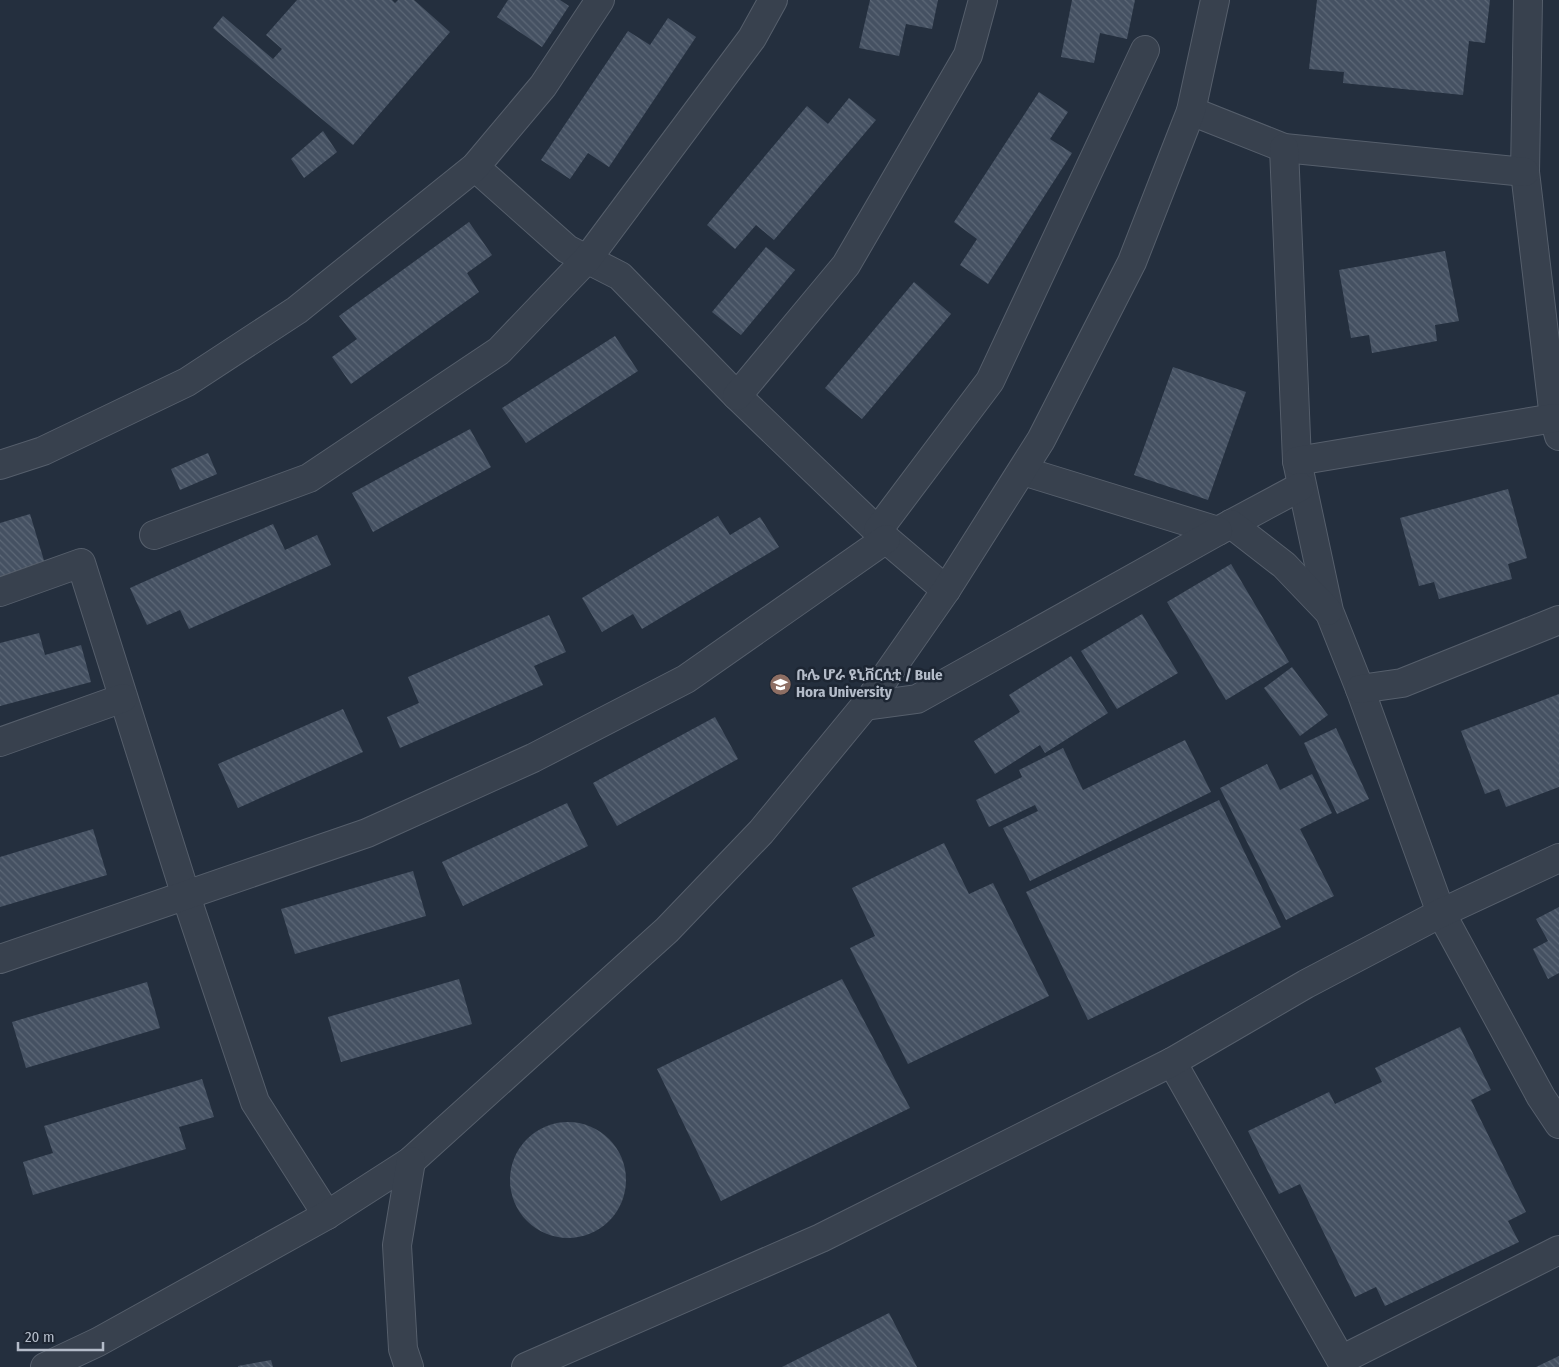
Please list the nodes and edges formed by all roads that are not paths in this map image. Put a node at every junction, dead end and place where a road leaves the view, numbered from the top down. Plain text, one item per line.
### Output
1 (600, 0) edge
2 (773, 0) edge
3 (983, 0) edge
4 (1215, 0) edge
5 (1528, 0) edge
6 (1145, 50) dead end
7 (1191, 111) junction
8 (1284, 148) junction
9 (475, 167) junction
10 (1525, 172) junction
11 (588, 258) junction
12 (737, 396) junction
13 (1556, 427) edge
14 (0, 465) edge
15 (1023, 470) junction
16 (1299, 474) junction
17 (1224, 528) junction
18 (882, 534) junction
19 (154, 536) dead end
20 (946, 590) junction
21 (0, 592) edge
22 (1329, 611) junction
23 (1559, 620) edge
24 (1360, 689) junction
25 (123, 698) junction
26 (865, 706) junction
27 (0, 742) edge
28 (1559, 858) edge
29 (186, 896) junction
30 (1441, 913) junction
31 (0, 959) edge
32 (1172, 1062) junction
33 (1559, 1124) edge
34 (411, 1161) junction
35 (327, 1215) junction
36 (1559, 1250) edge
37 (45, 1367) edge
38 (409, 1367) edge
39 (526, 1367) edge

1 - 9 street
2 - 11 street
3 - 12 street
4 - 7 street
5 - 10 street
6 - 18 street
7 - 8 street
7 - 15 street
8 - 10 street
8 - 16 street
9 - 11 street
9 - 14 street
10 - 13 street
11 - 12 street
11 - 19 street
12 - 18 street
13 - 16 street
15 - 17 street
15 - 20 street
16 - 17 street
16 - 22 street
17 - 22 street
17 - 26 street
18 - 20 street
18 - 29 street
20 - 26 street
21 - 25 street
22 - 24 street
23 - 24 street
24 - 30 street
25 - 27 street
25 - 29 street
26 - 34 street
28 - 30 street
29 - 31 street
29 - 35 street
30 - 32 street
30 - 33 street
32 - 36 street
32 - 39 street
34 - 35 street
34 - 38 street
35 - 37 street

